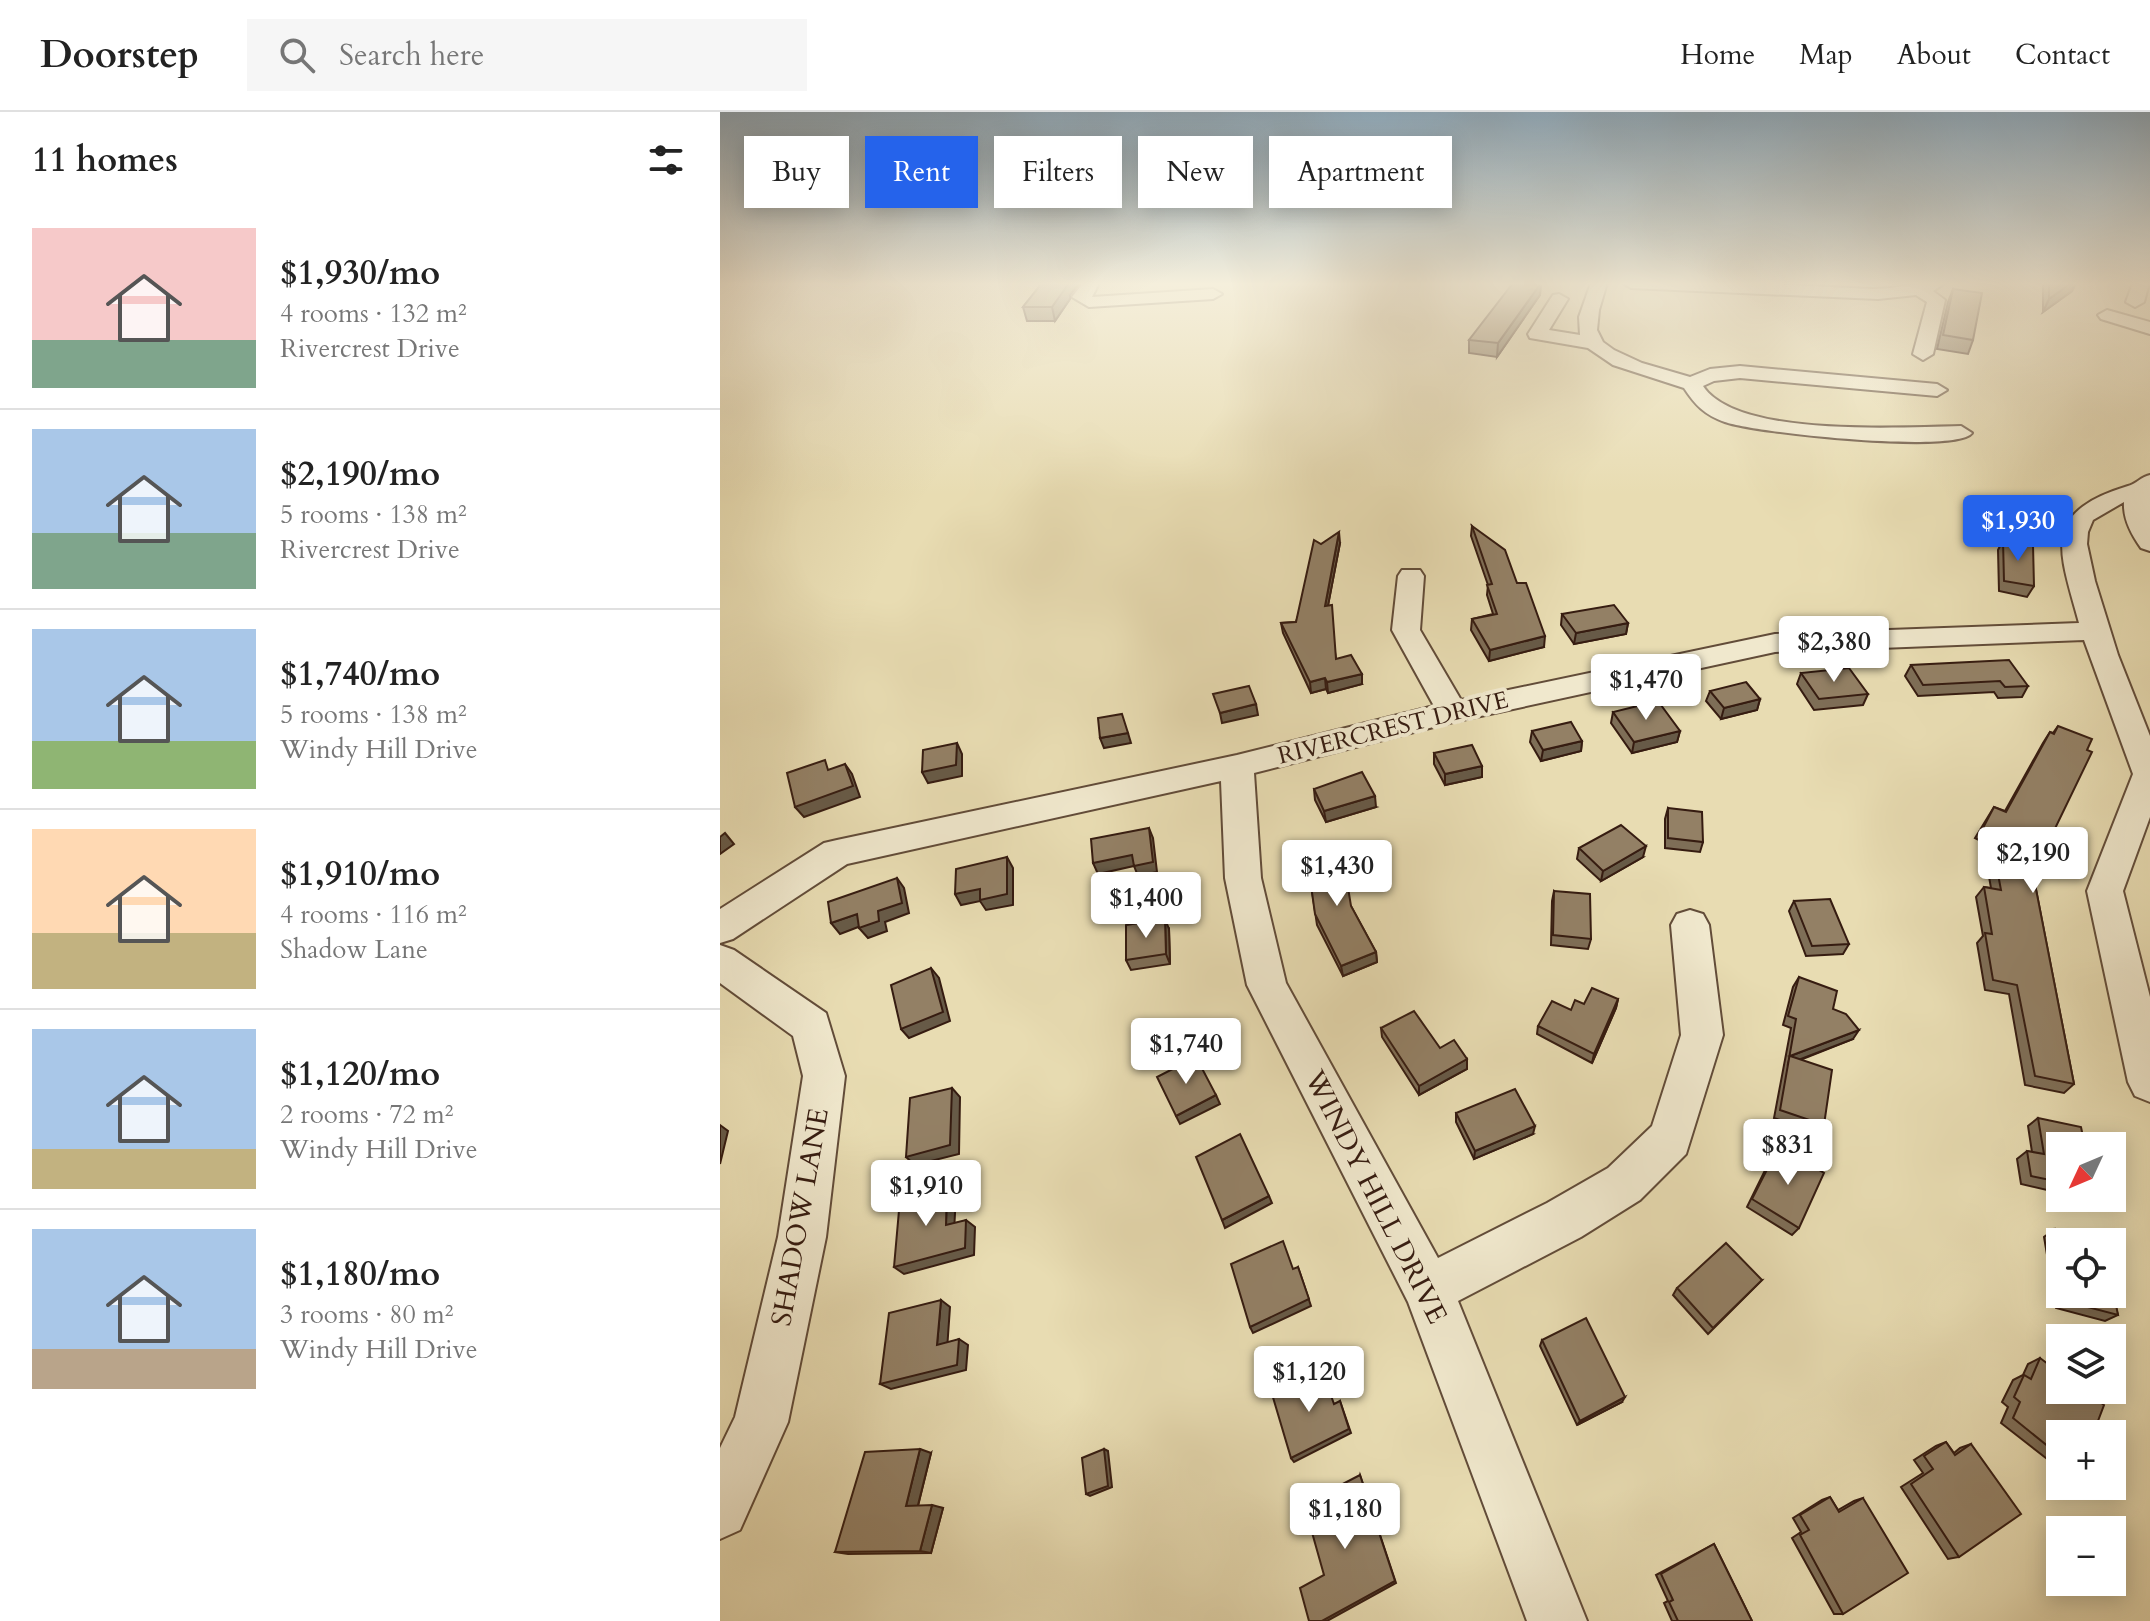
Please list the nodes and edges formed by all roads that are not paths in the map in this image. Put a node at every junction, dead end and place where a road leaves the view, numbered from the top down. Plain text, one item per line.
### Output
1 (1525, 353) edge
2 (1606, 353) edge
3 (1523, 356) dead end
4 (1692, 384) junction
5 (1937, 390) dead end
6 (1961, 433) dead end
7 (2145, 486) edge
8 (2087, 514) junction
9 (2145, 533) edge
10 (1411, 576) dead end
11 (2093, 631) junction
12 (1453, 712) junction
13 (1237, 766) junction
14 (1690, 925) dead end
15 (720, 928) edge
16 (720, 961) edge
17 (2150, 1082) edge
18 (1428, 1290) junction
19 (720, 1510) edge
20 (1557, 1621) edge

1 - 3 street
2 - 4 street
4 - 5 street
4 - 6 street
7 - 8 street
7 - 9 street
8 - 9 street
8 - 11 street
10 - 12 street
11 - 12 street, RIVERCREST DRIVE
11 - 17 street
12 - 13 street, RIVERCREST DRIVE
13 - 15 street, RIVERCREST DRIVE
13 - 18 street, WINDY HILL DRIVE
14 - 18 street
16 - 19 street, SHADOW LANE
18 - 20 street, WINDY HILL DRIVE

